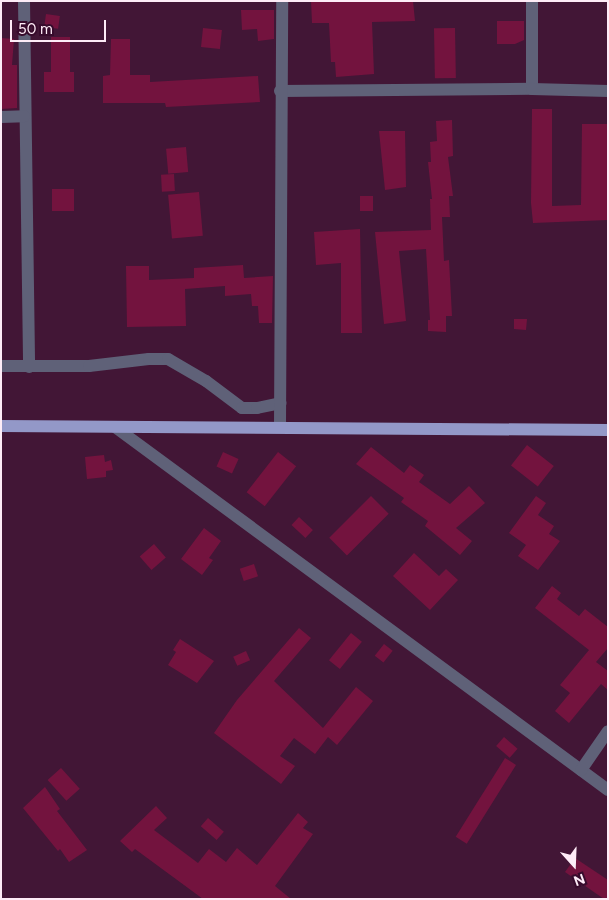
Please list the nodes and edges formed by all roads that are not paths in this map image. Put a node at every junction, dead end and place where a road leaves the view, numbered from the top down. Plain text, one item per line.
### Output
1 (24, 1) edge
2 (282, 1) edge
3 (532, 1) edge
4 (532, 89) junction
5 (280, 91) junction
6 (608, 91) edge
7 (24, 116) junction
8 (1, 117) edge
9 (1, 366) edge
10 (29, 368) junction
11 (280, 403) junction
12 (1, 426) edge
13 (280, 426) junction
14 (115, 427) junction
15 (608, 430) edge
16 (608, 731) edge
17 (580, 770) junction
18 (608, 790) edge

1 - 7 street
2 - 5 street
3 - 4 street
4 - 5 street
4 - 6 street
5 - 11 street
7 - 8 street
7 - 10 street
9 - 10 street
10 - 11 street
11 - 13 street
12 - 14 main road
13 - 14 main road
13 - 15 main road
14 - 17 street
16 - 17 street
17 - 18 street

